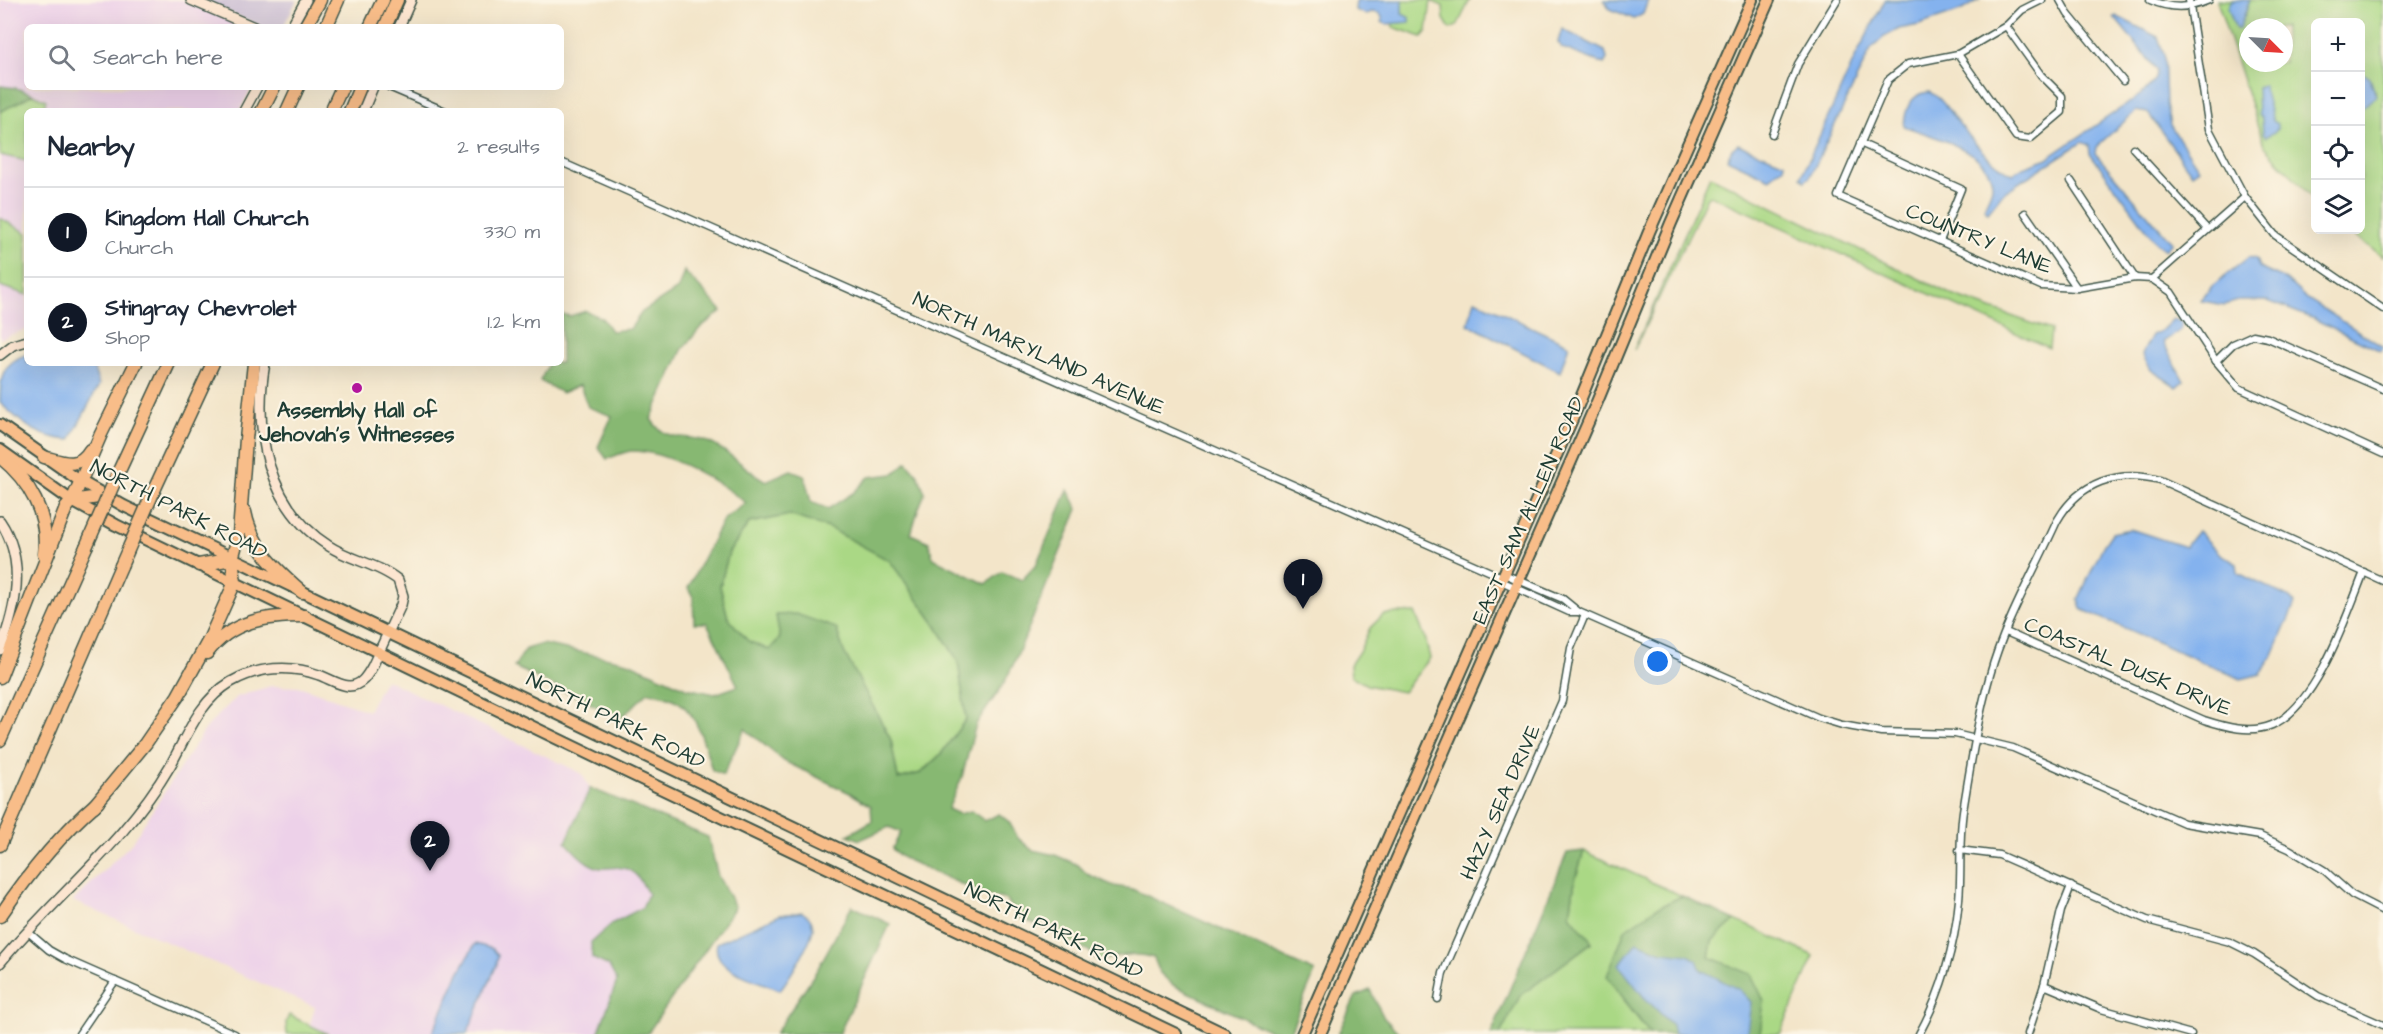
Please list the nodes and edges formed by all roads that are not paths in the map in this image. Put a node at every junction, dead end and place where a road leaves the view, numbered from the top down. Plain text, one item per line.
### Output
1 (191, 0) edge
2 (306, 0) edge
3 (320, 0) edge
4 (338, 0) edge
5 (383, 0) edge
6 (396, 0) edge
7 (411, 0) edge
8 (1752, 0) edge
9 (1769, 0) edge
10 (1837, 0) edge
11 (2042, 0) edge
12 (2060, 0) edge
13 (2150, 0) edge
14 (2207, 0) edge
15 (2190, 3) edge
16 (247, 24) edge
17 (293, 24) edge
18 (307, 24) edge
19 (327, 24) edge
20 (371, 24) edge
21 (386, 24) edge
22 (400, 24) edge
23 (2007, 26) junction
24 (1958, 54) junction
25 (2124, 81) dead end
26 (255, 90) edge
27 (272, 90) edge
28 (296, 90) edge
29 (341, 90) edge
30 (359, 90) edge
31 (372, 90) edge
32 (396, 90) edge
33 (246, 108) edge
34 (264, 108) edge
35 (288, 108) edge
36 (332, 108) edge
37 (351, 108) edge
38 (364, 108) edge
39 (438, 108) edge
40 (1772, 134) dead end
41 (1860, 143) junction
42 (2133, 148) dead end
43 (564, 163) edge
44 (2071, 181) dead end
45 (2245, 197) junction
46 (2025, 213) dead end
47 (2207, 230) junction
48 (1940, 241) junction
49 (2135, 278) junction
50 (2152, 279) junction
51 (2077, 288) junction
52 (2383, 309) edge
53 (24, 342) edge
54 (0, 355) edge
55 (2216, 361) junction
56 (135, 366) edge
57 (168, 366) edge
58 (212, 366) edge
59 (254, 366) edge
60 (264, 366) edge
61 (2383, 389) edge
62 (0, 425) edge
63 (101, 434) junction
64 (0, 450) edge
65 (2383, 454) edge
66 (0, 457) edge
67 (44, 457) junction
68 (80, 481) junction
69 (105, 496) junction
70 (242, 499) junction
71 (72, 501) junction
72 (0, 521) edge
73 (232, 559) junction
74 (198, 565) junction
75 (42, 568) junction
76 (2364, 572) junction
77 (1502, 577) junction
78 (2383, 581) edge
79 (234, 582) junction
80 (1517, 584) junction
81 (302, 592) junction
82 (1582, 614) junction
83 (305, 616) junction
84 (387, 632) junction
85 (2006, 632) junction
86 (0, 650) edge
87 (379, 652) junction
88 (0, 677) edge
89 (1977, 738) junction
90 (0, 740) edge
91 (94, 806) junction
92 (0, 845) edge
93 (1959, 850) junction
94 (2071, 886) junction
95 (2383, 911) edge
96 (0, 916) edge
97 (27, 931) junction
98 (0, 963) edge
99 (115, 981) junction
100 (2044, 985) junction
101 (1438, 999) dead end
102 (2383, 1025) edge
103 (1303, 1032) edge
104 (79, 1034) edge
105 (235, 1034) edge
106 (1176, 1034) edge
107 (1225, 1034) edge
108 (1320, 1034) edge
109 (1918, 1034) edge
110 (2028, 1034) edge
111 (2191, 1034) edge

1 - 16 street
2 - 17 street
3 - 18 highway
4 - 19 highway
5 - 20 highway
6 - 21 highway
7 - 22 street
8 - 77 main road, EAST SAM ALLEN ROAD
9 - 80 main road, EAST SAM ALLEN ROAD
10 - 40 street
11 - 23 street, COUNTRY LANE
12 - 25 street
13 - 15 street
14 - 15 street
15 - 45 street
23 - 24 street, COUNTRY LANE
23 - 24 street
24 - 41 street, COUNTRY LANE
26 - 33 street
27 - 34 highway
28 - 35 highway
29 - 36 highway
30 - 37 highway
31 - 38 street
32 - 39 street
41 - 48 street
41 - 48 street, COUNTRY LANE
42 - 47 street
43 - 77 street, NORTH MARYLAND AVENUE
44 - 49 street
45 - 47 street
45 - 52 street
46 - 51 street
47 - 50 street
48 - 51 street, COUNTRY LANE
49 - 50 street, COUNTRY LANE
49 - 51 street, COUNTRY LANE
50 - 55 street
53 - 54 street
55 - 61 street
55 - 65 street
56 - 63 highway
57 - 90 highway, bridge
58 - 92 highway, bridge
59 - 70 highway
60 - 84 street
62 - 67 main road, NORTH PARK ROAD
63 - 67 highway
63 - 68 highway
64 - 71 main road, NORTH PARK ROAD
66 - 75 highway
67 - 68 main road, NORTH PARK ROAD
68 - 69 main road, NORTH PARK ROAD
68 - 71 highway
69 - 71 highway
69 - 73 main road, NORTH PARK ROAD
70 - 73 highway
70 - 81 highway
71 - 74 main road, NORTH PARK ROAD
71 - 75 highway
72 - 86 street
73 - 74 highway
73 - 79 highway
73 - 81 main road, NORTH PARK ROAD
74 - 79 main road, NORTH PARK ROAD
75 - 88 highway
76 - 78 street
76 - 85 street
76 - 85 street, COASTAL DUSK DRIVE
77 - 80 street, NORTH MARYLAND AVENUE
77 - 103 main road, EAST SAM ALLEN ROAD
79 - 83 main road, NORTH PARK ROAD
79 - 91 highway
80 - 82 street, NORTH MARYLAND AVENUE
80 - 108 main road, EAST SAM ALLEN ROAD
81 - 84 main road, NORTH PARK ROAD
82 - 89 street, NORTH MARYLAND AVENUE
82 - 101 street, HAZY SEA DRIVE
83 - 87 main road, NORTH PARK ROAD
83 - 91 highway
84 - 87 street
84 - 107 main road, NORTH PARK ROAD
85 - 89 street
87 - 97 street
87 - 106 main road, NORTH PARK ROAD
89 - 93 street
89 - 95 street, NORTH MARYLAND AVENUE
91 - 96 highway
93 - 94 street
93 - 109 street
94 - 100 street
94 - 102 street
97 - 98 street
97 - 99 street
99 - 104 street
99 - 105 street
100 - 110 street
100 - 111 street

